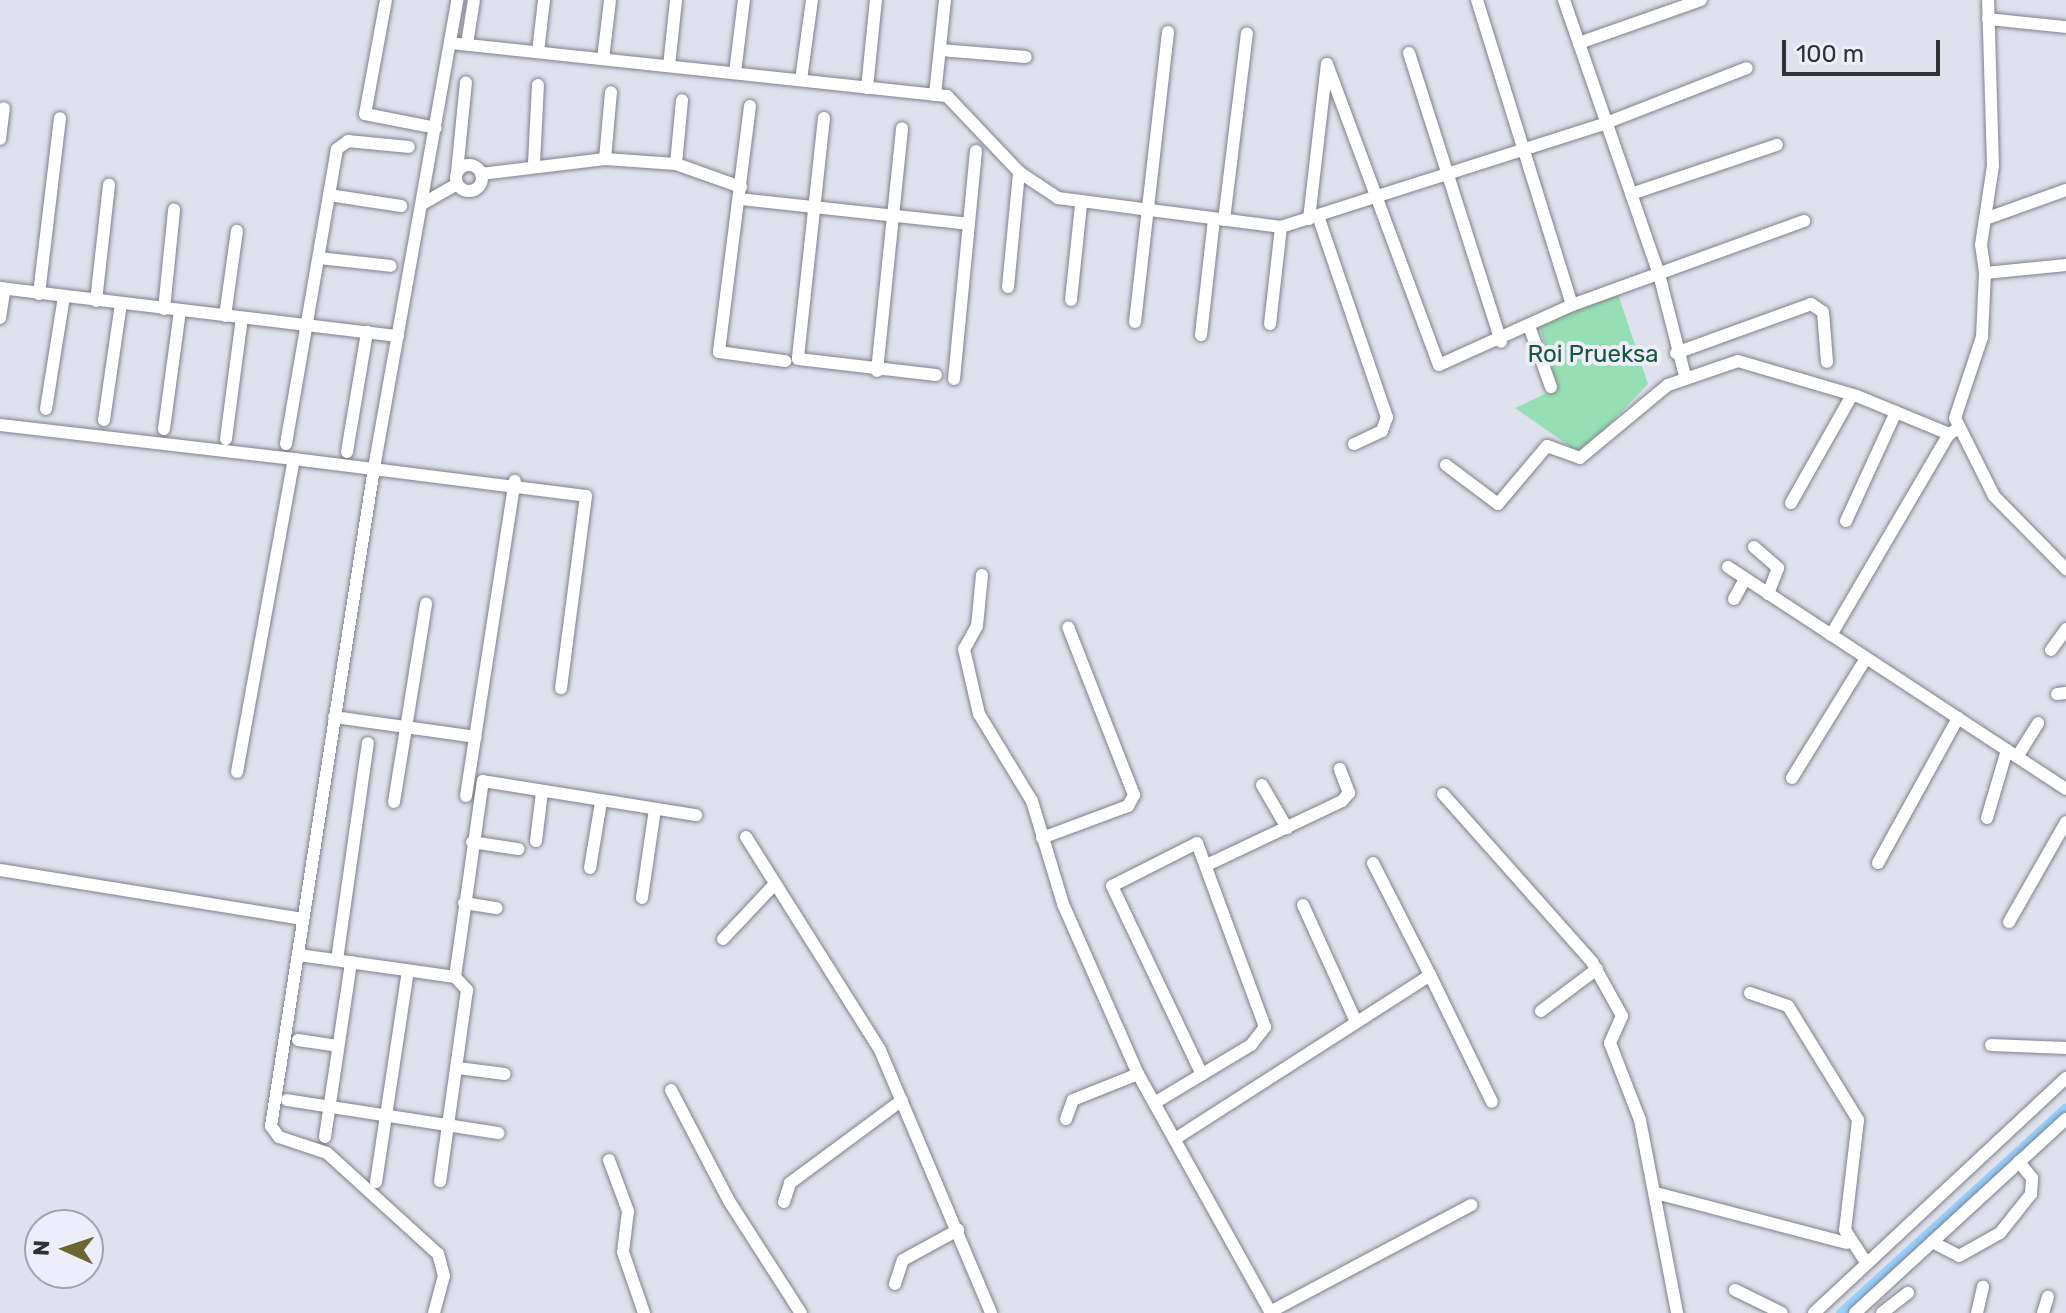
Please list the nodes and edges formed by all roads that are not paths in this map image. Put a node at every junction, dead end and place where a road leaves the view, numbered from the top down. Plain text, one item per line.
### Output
1 (386, 0) edge
2 (457, 0) edge
3 (474, 0) edge
4 (544, 0) edge
5 (610, 0) edge
6 (676, 0) edge
7 (744, 0) edge
8 (812, 0) edge
9 (876, 0) edge
10 (945, 0) edge
11 (1477, 0) edge
12 (1564, 0) edge
13 (1701, 0) edge
14 (1988, 0) edge
15 (1988, 19) junction
16 (2066, 27) edge
17 (1168, 32) dead end
18 (1247, 33) dead end
19 (450, 43) junction
20 (1579, 43) junction
21 (467, 44) junction
22 (940, 50) junction
23 (538, 52) junction
24 (1409, 53) dead end
25 (1026, 57) dead end
26 (603, 59) junction
27 (669, 66) junction
28 (1747, 68) dead end
29 (735, 73) junction
30 (801, 80) junction
31 (466, 82) dead end
32 (538, 85) dead end
33 (867, 88) junction
34 (611, 92) dead end
35 (935, 95) junction
36 (682, 100) dead end
37 (750, 106) dead end
38 (4, 108) dead end
39 (60, 118) dead end
40 (824, 118) dead end
41 (1606, 123) junction
42 (436, 128) junction
43 (902, 128) dead end
44 (0, 139) edge
45 (1777, 145) dead end
46 (409, 147) dead end
47 (1524, 149) junction
48 (976, 151) dead end
49 (605, 159) junction
50 (534, 163) junction
51 (676, 164) junction
52 (1019, 172) junction
53 (481, 174) junction
54 (1445, 174) junction
55 (457, 178) junction
56 (109, 185) dead end
57 (2066, 190) edge
58 (740, 193) junction
59 (1631, 194) junction
60 (329, 195) junction
61 (1378, 197) junction
62 (422, 204) junction
63 (1081, 205) junction
64 (401, 206) dead end
65 (816, 207) junction
66 (174, 210) dead end
67 (1149, 212) junction
68 (893, 216) junction
69 (1313, 217) junction
70 (1219, 219) junction
71 (1985, 219) junction
72 (1804, 221) dead end
73 (969, 224) junction
74 (1281, 227) junction
75 (237, 231) dead end
76 (319, 258) junction
77 (2066, 265) edge
78 (391, 266) dead end
79 (1985, 273) junction
80 (1659, 274) junction
81 (1008, 287) dead end
82 (2, 288) edge
83 (39, 294) junction
84 (64, 297) junction
85 (1071, 300) dead end
86 (96, 301) junction
87 (121, 304) junction
88 (1572, 305) junction
89 (164, 309) junction
90 (180, 311) junction
91 (225, 316) junction
92 (0, 318) edge
93 (242, 318) junction
94 (1135, 322) dead end
95 (1270, 324) dead end
96 (306, 325) junction
97 (1529, 326) junction
98 (367, 332) junction
99 (1201, 335) dead end
100 (398, 336) junction
101 (1501, 342) junction
102 (1679, 347) junction
103 (785, 361) dead end
104 (1827, 362) dead end
105 (877, 371) junction
106 (1689, 373) junction
107 (936, 375) dead end
108 (954, 379) dead end
109 (1551, 387) dead end
110 (1852, 395) junction
111 (46, 409) dead end
112 (1896, 412) junction
113 (104, 420) dead end
114 (0, 425) edge
115 (164, 429) dead end
116 (1954, 431) junction
117 (226, 439) dead end
118 (286, 444) dead end
119 (1354, 444) dead end
120 (347, 452) dead end
121 (294, 459) junction
122 (1446, 465) dead end
123 (374, 468) junction
124 (515, 481) junction
125 (1791, 503) dead end
126 (1846, 521) dead end
127 (1754, 547) dead end
128 (2064, 562) edge
129 (1728, 567) dead end
130 (982, 575) dead end
131 (1745, 579) junction
132 (1768, 594) junction
133 (1734, 599) dead end
134 (426, 604) dead end
135 (1068, 627) dead end
136 (2066, 629) edge
137 (1831, 635) junction
138 (2051, 650) dead end
139 (1866, 658) junction
140 (561, 688) dead end
141 (334, 717) junction
142 (1958, 718) junction
143 (2038, 723) dead end
144 (406, 725) junction
145 (476, 737) junction
146 (368, 743) dead end
147 (2012, 754) junction
148 (1340, 769) dead end
149 (237, 772) dead end
150 (1792, 778) dead end
151 (1262, 785) dead end
152 (2066, 789) edge
153 (542, 792) junction
154 (1443, 794) dead end
155 (466, 796) dead end
156 (394, 802) dead end
157 (601, 802) junction
158 (655, 809) junction
159 (696, 815) dead end
160 (1987, 818) dead end
161 (2066, 822) edge
162 (1287, 828) junction
163 (746, 837) dead end
164 (1042, 838) junction
165 (536, 841) dead end
166 (472, 842) junction
167 (518, 849) dead end
168 (1373, 863) dead end
169 (1878, 863) dead end
170 (1209, 864) junction
171 (590, 868) dead end
172 (0, 870) edge
173 (773, 886) junction
174 (642, 898) dead end
175 (464, 903) junction
176 (1303, 905) dead end
177 (497, 908) dead end
178 (303, 919) junction
179 (2009, 922) dead end
180 (723, 939) dead end
181 (299, 955) junction
182 (337, 960) junction
183 (351, 962) junction
184 (1597, 969) junction
185 (408, 971) junction
186 (1430, 975) junction
187 (455, 977) junction
188 (1750, 993) dead end
189 (1541, 1011) dead end
190 (1356, 1022) junction
191 (298, 1040) dead end
192 (1991, 1045) dead end
193 (338, 1046) junction
194 (2066, 1048) edge
195 (458, 1068) junction
196 (505, 1074) dead end
197 (1138, 1074) junction
198 (1202, 1075) junction
199 (2066, 1078) edge
200 (671, 1090) dead end
201 (287, 1100) dead end
202 (902, 1100) junction
203 (1156, 1102) junction
204 (1492, 1102) dead end
205 (330, 1106) junction
206 (388, 1115) junction
207 (1066, 1119) dead end
208 (2066, 1119) edge
209 (449, 1125) junction
210 (498, 1133) dead end
211 (325, 1137) dead end
212 (1178, 1137) junction
213 (609, 1160) dead end
214 (2019, 1162) junction
215 (440, 1181) dead end
216 (376, 1182) dead end
217 (1656, 1193) junction
218 (784, 1202) dead end
219 (1471, 1205) dead end
220 (958, 1230) junction
221 (1932, 1242) junction
222 (1847, 1243) junction
223 (1867, 1264) junction
224 (895, 1284) dead end
225 (1983, 1287) dead end
226 (1735, 1290) dead end
227 (1908, 1293) dead end
228 (2048, 1297) dead end
229 (1270, 1312) edge
230 (434, 1313) edge
231 (644, 1313) edge
232 (801, 1313) edge
233 (991, 1313) edge
234 (1677, 1313) edge
235 (1782, 1313) edge
236 (1814, 1313) edge
237 (1855, 1313) edge
238 (1882, 1313) edge
239 (1977, 1313) edge
240 (2043, 1313) edge

1 - 42 street
2 - 19 street
3 - 21 street
4 - 23 street
5 - 26 street
6 - 27 street
7 - 29 street
8 - 30 street
9 - 33 street
10 - 22 street
11 - 47 street
12 - 20 street
13 - 20 street
14 - 15 street
15 - 16 street
15 - 71 street
17 - 67 street
18 - 70 street
19 - 21 street
19 - 42 street
20 - 41 street
21 - 23 street
22 - 25 street
22 - 35 street
23 - 26 street
24 - 54 street
26 - 27 street
27 - 29 street
28 - 41 street
29 - 30 street
30 - 33 street
31 - 55 street
32 - 50 street
33 - 35 street
34 - 49 street
35 - 52 street
36 - 51 street
37 - 58 street
38 - 44 street
39 - 83 street
40 - 65 street
41 - 47 street
41 - 59 street
42 - 62 street
43 - 68 street
45 - 59 street
46 - 60 street
47 - 54 street
47 - 88 street
48 - 73 street
49 - 50 street
49 - 51 street
50 - 53 street
51 - 58 street
52 - 63 street
52 - 81 street
53 - 55 street
53 - 55 street
54 - 61 street
54 - 101 street
55 - 62 street
56 - 86 street
57 - 71 street
58 - 65 street
58 - 103 street
59 - 80 street
60 - 64 street
60 - 76 street
61 - 69 street
61 - 69 street
61 - 101 street
62 - 100 street
63 - 67 street
63 - 85 street
65 - 68 street
65 - 105 street
66 - 89 street
67 - 70 street
67 - 94 street
68 - 73 street
68 - 105 street
69 - 74 street
69 - 119 street
70 - 74 street
70 - 99 street
71 - 79 street
72 - 80 street
73 - 108 street
74 - 95 street
75 - 91 street
76 - 78 street
76 - 96 street
77 - 79 street
79 - 116 street
80 - 88 street
80 - 102 street
82 - 83 street
82 - 92 street
83 - 84 street
84 - 86 street
84 - 111 street
86 - 87 street
87 - 89 street
87 - 113 street
88 - 97 street
89 - 90 street
90 - 91 street
90 - 115 street
91 - 93 street
93 - 96 street
93 - 117 street
96 - 98 street
96 - 118 street
97 - 101 street
97 - 109 street
98 - 100 street
98 - 120 street
100 - 123 street
102 - 104 street
102 - 106 street
105 - 107 street
106 - 110 street
106 - 122 street
110 - 112 street
110 - 125 street
112 - 116 street
112 - 126 street
114 - 121 street
116 - 128 street
116 - 137 street
121 - 123 street
121 - 149 street
123 - 124 street
123 - 141 street
124 - 140 street
124 - 145 street
127 - 132 street
129 - 131 street
130 - 164 street
131 - 132 street
131 - 133 street
132 - 137 street
134 - 144 street
135 - 164 street
136 - 138 street
137 - 139 street
139 - 142 street
139 - 150 street
141 - 144 street
141 - 178 street
142 - 147 street
142 - 169 street
143 - 147 street
144 - 145 street
144 - 156 street
145 - 155 street
146 - 182 street
147 - 152 street
147 - 160 street
148 - 162 street
151 - 162 street
153 - 157 street
153 - 165 street
153 - 166 street
154 - 184 street
157 - 158 street
157 - 171 street
158 - 159 street
158 - 174 street
161 - 179 street
162 - 170 street
163 - 173 street
164 - 197 street
166 - 167 street
166 - 175 street
168 - 186 street
170 - 198 street
170 - 198 street
172 - 178 street
173 - 180 street
173 - 202 street
175 - 177 street
175 - 187 street
176 - 190 street
178 - 181 street
181 - 182 street
181 - 230 street
182 - 183 street
183 - 185 street
183 - 193 street
184 - 189 street
184 - 217 street
185 - 187 street
185 - 206 street
186 - 190 street
186 - 204 street
187 - 195 street
188 - 222 street
190 - 212 street
191 - 193 street
192 - 194 street
193 - 205 street
195 - 196 street
195 - 209 street
197 - 203 street
197 - 207 street
198 - 203 street
199 - 223 street
200 - 232 street
201 - 205 street
202 - 218 street
202 - 220 street
203 - 212 street
205 - 206 street
205 - 211 street
206 - 209 street
206 - 216 street
208 - 214 street
209 - 210 street
209 - 215 street
212 - 229 street
213 - 231 street
214 - 221 street
214 - 221 street
217 - 222 street
217 - 234 street
219 - 229 street
220 - 224 street
220 - 233 street
221 - 237 street
222 - 223 street
223 - 236 street
225 - 239 street
226 - 235 street
227 - 238 street
228 - 240 street

